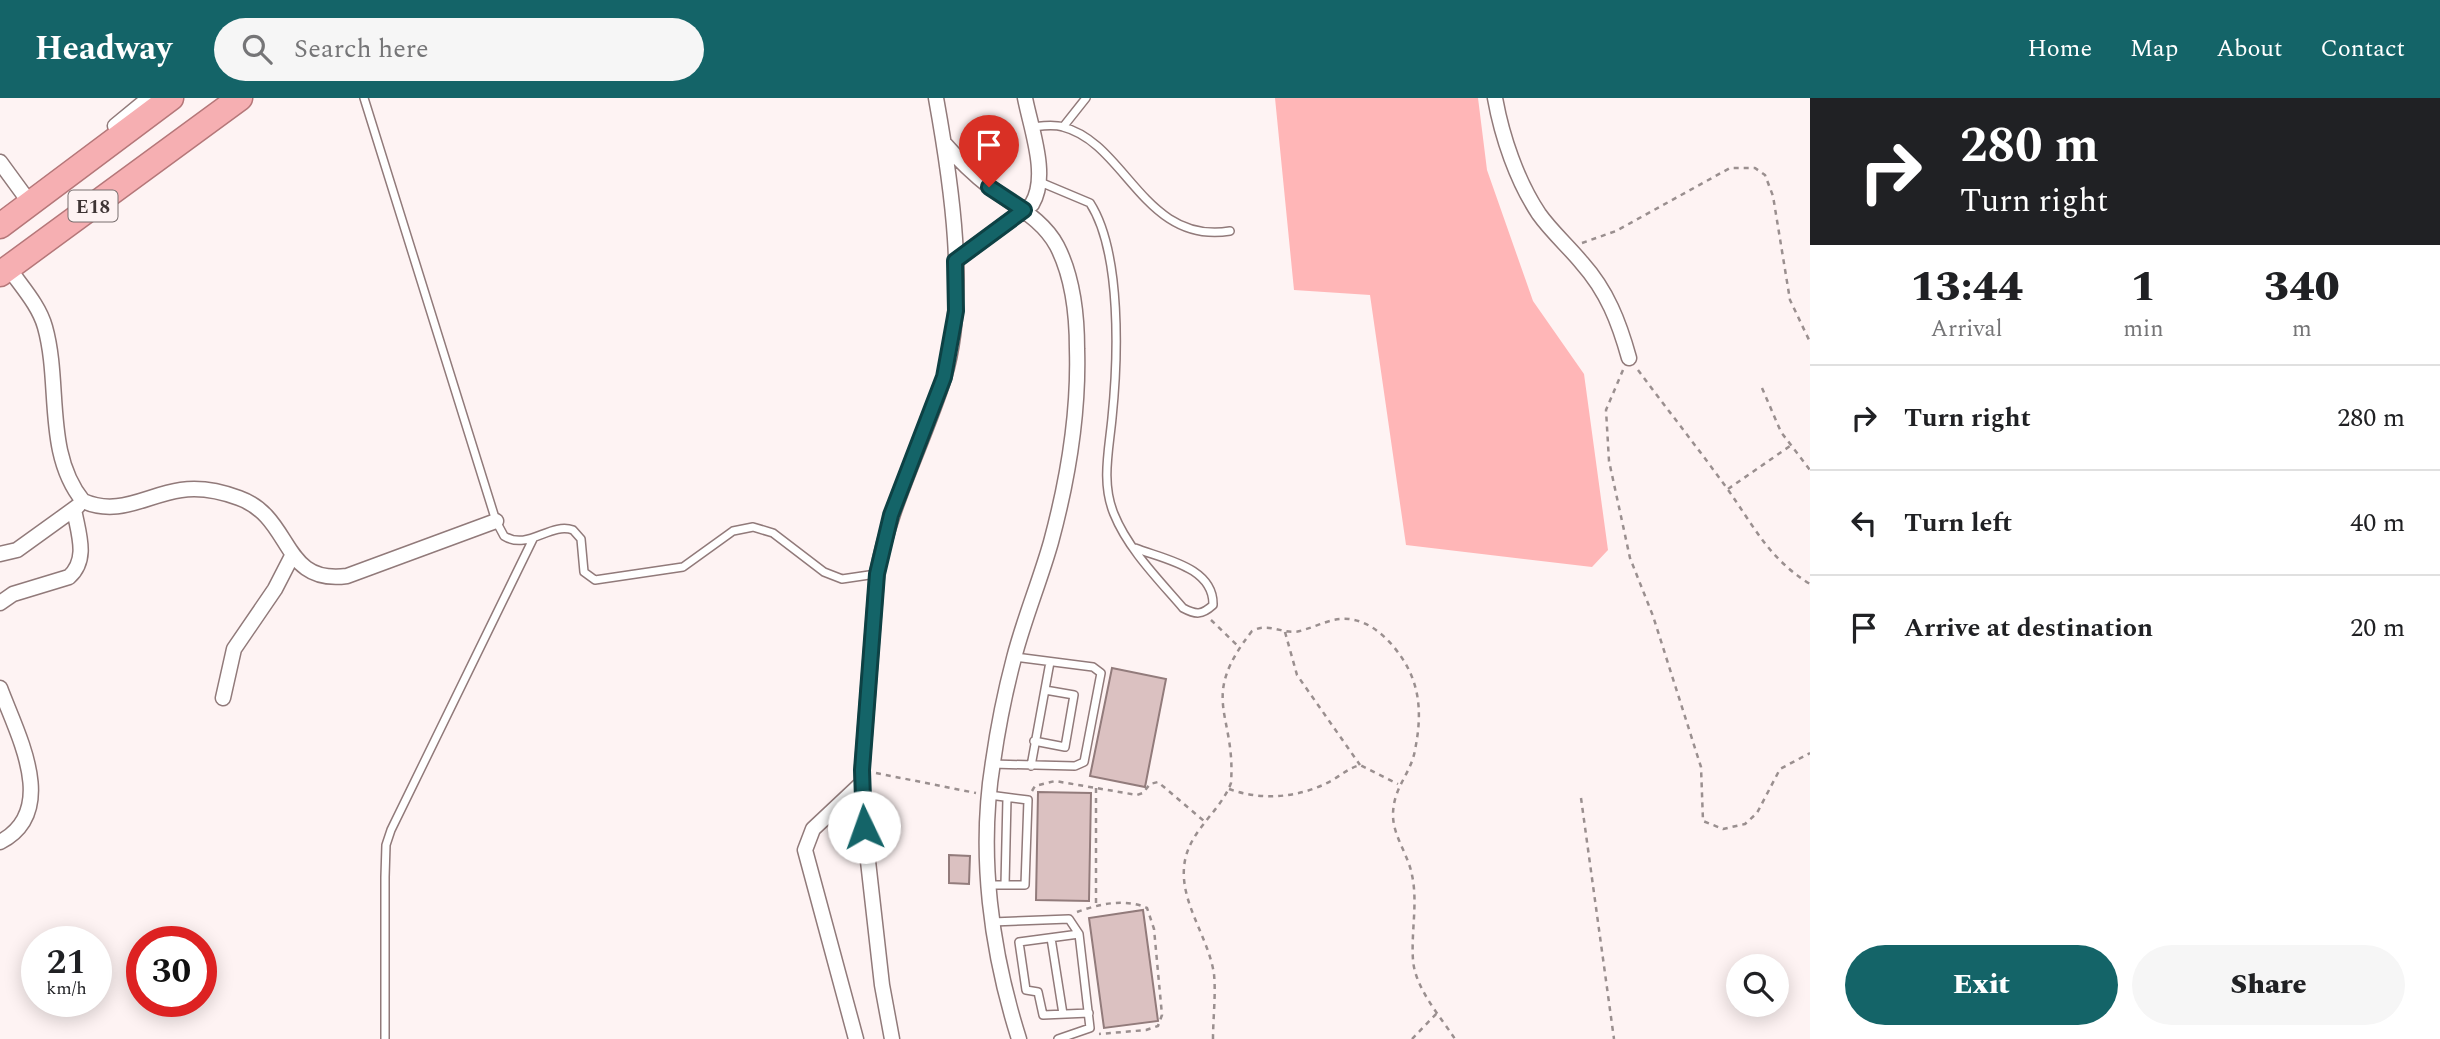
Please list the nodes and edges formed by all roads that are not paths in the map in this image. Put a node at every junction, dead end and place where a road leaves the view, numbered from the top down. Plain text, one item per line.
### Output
1 (149, 98) edge
2 (170, 98) edge
3 (240, 98) edge
4 (364, 98) edge
5 (936, 98) edge
6 (1025, 98) edge
7 (1086, 98) edge
8 (1495, 98) edge
9 (1031, 127) junction
10 (1063, 127) junction
11 (944, 143) junction
12 (0, 162) edge
13 (1040, 182) junction
14 (27, 200) junction
15 (1024, 210) junction
16 (0, 225) edge
17 (1230, 231) dead end
18 (955, 261) junction
19 (4, 270) edge
20 (1629, 358) road end
21 (79, 505) junction
22 (496, 521) junction
23 (533, 539) junction
24 (1135, 548) junction
25 (0, 554) edge
26 (292, 556) junction
27 (877, 574) junction
28 (0, 603) edge
29 (1014, 657) junction
30 (1050, 662) junction
31 (0, 688) edge
32 (1045, 690) junction
33 (223, 698) dead end
34 (1034, 741) junction
35 (992, 764) junction
36 (1031, 766) junction
37 (862, 777) junction
38 (989, 795) junction
39 (1007, 798) junction
40 (0, 842) edge
41 (989, 885) junction
42 (1005, 885) junction
43 (992, 922) junction
44 (1079, 934) junction
45 (1051, 938) junction
46 (1088, 1013) junction
47 (1063, 1014) junction
48 (385, 1039) edge
49 (856, 1039) edge
50 (892, 1039) edge
51 (1019, 1039) edge
52 (1058, 1039) edge

1 - 14 street
2 - 16 highway, E18
3 - 19 highway, E18
4 - 22 lane
5 - 11 street
6 - 9 street
7 - 10 lane
8 - 20 street
9 - 10 lane
9 - 13 street
10 - 17 lane
11 - 15 street
11 - 18 street
12 - 14 street
13 - 15 street
13 - 24 lane
14 - 16 street
15 - 18 street
15 - 29 street
18 - 27 street
19 - 21 street
21 - 25 street
21 - 26 street
21 - 28 street
22 - 23 lane
22 - 26 street
23 - 27 lane
23 - 48 lane
24 - 24 lane
26 - 33 street
27 - 37 street
29 - 30 lane
29 - 35 street
30 - 32 lane
30 - 36 lane
31 - 40 street
32 - 34 lane
32 - 34 lane
34 - 36 lane
35 - 36 lane
35 - 38 street
37 - 49 street
37 - 50 street
38 - 39 lane
38 - 41 street
39 - 42 lane
39 - 42 lane
41 - 42 lane
41 - 43 street
43 - 44 lane
43 - 51 street
44 - 45 lane
44 - 46 lane
45 - 47 lane
45 - 47 lane
46 - 47 lane
46 - 52 lane

